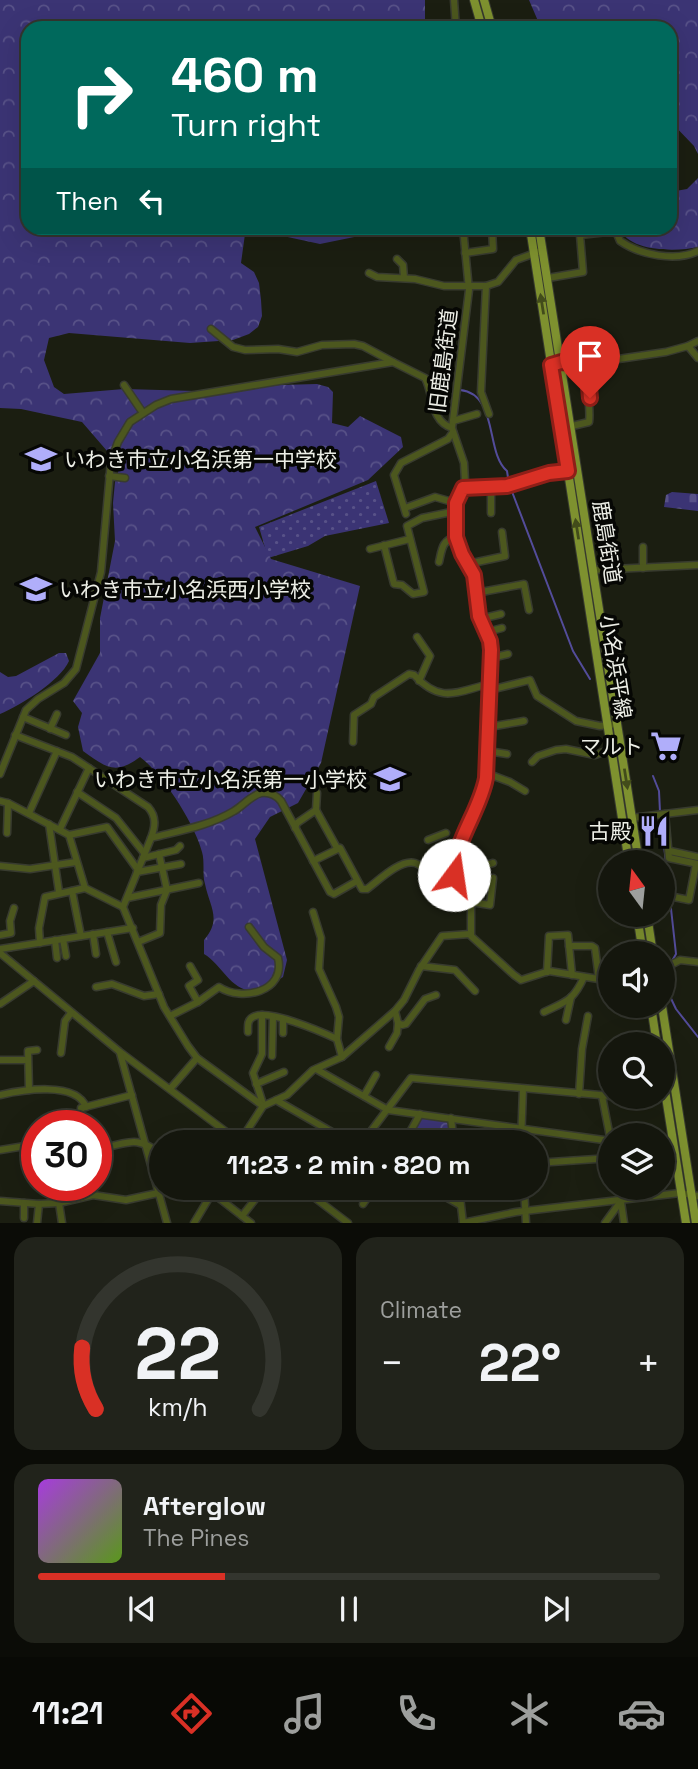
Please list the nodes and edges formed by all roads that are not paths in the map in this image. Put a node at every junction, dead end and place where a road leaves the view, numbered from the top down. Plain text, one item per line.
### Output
1 (454, 0) edge
2 (474, 0) edge
3 (484, 0) edge
4 (456, 21) edge
5 (480, 21) edge
6 (490, 21) edge
7 (464, 235) edge
8 (492, 235) edge
9 (533, 235) edge
10 (539, 235) edge
11 (585, 235) edge
12 (618, 235) edge
13 (698, 251) edge
14 (539, 252) junction
15 (465, 253) junction
16 (397, 259) dead end
17 (369, 273) dead end
18 (404, 278) junction
19 (548, 278) junction
20 (469, 284) junction
21 (486, 286) junction
22 (211, 330) dead end
23 (591, 334) dead end
24 (698, 341) edge
25 (688, 346) junction
26 (698, 358) edge
27 (393, 362) junction
28 (561, 362) junction
29 (596, 363) junction
30 (551, 365) junction
31 (124, 385) dead end
32 (143, 413) junction
33 (477, 414) dead end
34 (489, 414) dead end
35 (572, 426) junction
36 (452, 427) junction
37 (568, 471) junction
38 (579, 471) junction
39 (109, 477) junction
40 (125, 478) dead end
41 (463, 488) junction
42 (491, 488) junction
43 (456, 503) junction
44 (456, 511) junction
45 (491, 513) dead end
46 (502, 532) dead end
47 (456, 537) junction
48 (410, 539) junction
49 (384, 545) junction
50 (643, 547) dead end
51 (370, 549) dead end
52 (439, 562) dead end
53 (468, 564) junction
54 (698, 565) edge
55 (643, 568) junction
56 (594, 569) junction
57 (584, 570) junction
58 (476, 593) junction
59 (528, 610) dead end
60 (501, 614) dead end
61 (480, 620) junction
62 (502, 628) dead end
63 (486, 632) junction
64 (417, 637) dead end
65 (508, 654) dead end
66 (491, 658) junction
67 (419, 681) junction
68 (489, 687) junction
69 (57, 714) dead end
70 (23, 717) junction
71 (524, 722) dead end
72 (612, 725) junction
73 (489, 727) junction
74 (50, 729) junction
75 (15, 734) junction
76 (66, 735) dead end
77 (353, 742) dead end
78 (0, 746) edge
79 (611, 749) junction
80 (9, 751) junction
81 (57, 751) junction
82 (488, 751) junction
83 (507, 754) dead end
84 (533, 762) dead end
85 (89, 768) junction
86 (486, 773) junction
87 (0, 774) edge
88 (525, 791) dead end
89 (77, 792) junction
90 (317, 793) dead end
91 (0, 800) edge
92 (8, 803) junction
93 (316, 810) junction
94 (698, 810) edge
95 (29, 813) junction
96 (662, 814) junction
97 (633, 817) junction
98 (622, 820) junction
99 (49, 824) junction
100 (296, 828) junction
101 (60, 830) junction
102 (7, 833) dead end
103 (446, 833) dead end
104 (69, 835) junction
105 (150, 838) junction
106 (428, 839) dead end
107 (180, 846) dead end
108 (337, 848) junction
109 (627, 850) edge
110 (637, 850) edge
111 (458, 853) junction
112 (159, 854) junction
113 (144, 855) junction
114 (313, 861) junction
115 (76, 862) junction
116 (697, 862) edge
117 (181, 864) dead end
118 (55, 865) junction
119 (0, 866) edge
120 (162, 867) junction
121 (138, 871) junction
122 (454, 875) junction
123 (494, 878) dead end
124 (357, 881) junction
125 (199, 883) dead end
126 (85, 888) junction
127 (166, 890) junction
128 (72, 891) junction
129 (59, 892) junction
130 (443, 896) dead end
131 (676, 897) edge
132 (127, 898) junction
133 (470, 901) junction
134 (123, 907) junction
135 (14, 908) dead end
136 (313, 912) dead end
137 (249, 927) dead end
138 (133, 928) junction
139 (107, 932) junction
140 (93, 934) junction
141 (470, 934) junction
142 (0, 935) edge
143 (81, 936) junction
144 (63, 939) junction
145 (55, 940) junction
146 (138, 942) junction
147 (40, 943) junction
148 (569, 946) junction
149 (0, 951) edge
150 (96, 954) dead end
151 (66, 956) dead end
152 (57, 958) dead end
153 (116, 962) dead end
154 (698, 962) edge
155 (675, 963) edge
156 (190, 966) dead end
157 (421, 967) junction
158 (598, 971) edge
159 (547, 972) junction
160 (572, 975) junction
161 (583, 977) junction
162 (598, 979) edge
163 (34, 981) junction
164 (96, 987) dead end
165 (475, 991) dead end
166 (159, 994) junction
167 (436, 995) dead end
168 (571, 998) junction
169 (198, 1002) junction
170 (0, 1004) edge
171 (395, 1012) junction
172 (544, 1012) dead end
173 (71, 1013) junction
174 (262, 1015) junction
175 (170, 1016) junction
176 (588, 1016) dead end
177 (273, 1017) junction
178 (664, 1018) edge
179 (284, 1020) junction
180 (566, 1020) dead end
181 (398, 1023) junction
182 (248, 1032) dead end
183 (283, 1033) dead end
184 (337, 1039) junction
185 (389, 1047) dead end
186 (37, 1050) dead end
187 (120, 1052) junction
188 (61, 1053) dead end
189 (272, 1056) dead end
190 (342, 1057) junction
191 (197, 1059) junction
192 (0, 1060) edge
193 (27, 1060) junction
194 (316, 1069) junction
195 (285, 1072) dead end
196 (376, 1075) dead end
197 (256, 1084) junction
198 (523, 1089) junction
199 (29, 1090) junction
200 (170, 1090) junction
201 (579, 1094) junction
202 (0, 1095) edge
203 (132, 1095) junction
204 (364, 1096) junction
205 (598, 1096) edge
206 (676, 1097) joint
207 (276, 1100) junction
208 (263, 1106) junction
209 (86, 1107) junction
210 (667, 1109) edge
211 (81, 1110) edge
212 (388, 1110) junction
213 (420, 1114) junction
214 (451, 1118) junction
215 (520, 1128) junction
216 (224, 1130) edge
217 (248, 1130) edge
218 (328, 1130) edge
219 (372, 1130) edge
220 (411, 1130) edge
221 (452, 1130) edge
222 (598, 1139) edge
223 (145, 1142) junction
224 (149, 1145) edge
225 (21, 1147) edge
226 (112, 1147) edge
227 (0, 1150) edge
228 (149, 1157) edge
229 (598, 1159) edge
230 (548, 1162) edge
231 (680, 1193) junction
232 (149, 1194) edge
233 (694, 1195) edge
234 (112, 1198) edge
235 (160, 1200) edge
236 (206, 1200) edge
237 (223, 1200) edge
238 (255, 1200) edge
239 (366, 1200) edge
240 (451, 1200) edge
241 (460, 1200) edge
242 (525, 1200) edge
243 (0, 1201) edge
244 (67, 1201) edge
245 (320, 1201) edge
246 (621, 1201) junction
247 (24, 1203) junction
248 (59, 1203) junction
249 (39, 1204) junction
250 (363, 1204) dead end
251 (460, 1205) junction
252 (526, 1211) junction
253 (242, 1216) junction
254 (24, 1219) dead end
255 (37, 1223) edge
256 (62, 1223) edge
257 (167, 1223) edge
258 (194, 1223) edge
259 (251, 1223) edge
260 (348, 1223) edge
261 (463, 1223) edge
262 (526, 1223) edge
263 (605, 1223) edge
264 (624, 1223) edge
265 (686, 1223) edge
266 (696, 1223) edge

1 - 4 street
2 - 5 main road
3 - 6 main road
7 - 15 street
8 - 15 street
9 - 14 main road, 小名浜平線
10 - 14 main road, 鹿島街道
11 - 19 street
12 - 13 street
14 - 19 main road, 鹿島街道
14 - 21 street
30 -> 14 main road, 小名浜平線
15 - 20 street
16 - 18 street
17 - 18 street
18 - 20 street
19 - 28 main road, 鹿島街道
20 - 21 street, 旧鹿島街道
20 - 36 street, 旧鹿島街道
21 - 34 street
22 - 27 street
23 - 29 street
24 - 25 street
25 - 26 street
25 - 29 street
27 - 32 street
27 - 36 street
28 - 29 street
28 - 30 street
28 - 35 main road, 鹿島街道
29 - 35 street
30 - 37 main road, 小名浜平線
31 - 32 street
32 - 39 street
33 - 36 street
35 - 38 main road, 鹿島街道
36 - 41 street, 旧鹿島街道
36 - 43 street
37 - 38 street
37 - 42 street
57 -> 37 main road, 小名浜平線
38 - 56 main road, 鹿島街道
39 - 40 street
39 - 70 street
41 - 42 street
41 - 43 street, 旧鹿島街道
42 - 45 street
43 - 44 street, 旧鹿島街道
44 - 47 street, 旧鹿島街道
44 - 48 street
46 - 53 street
47 - 52 street
47 - 53 street, 旧鹿島街道
48 - 49 street
48 - 49 street
49 - 51 street
50 - 55 street
53 - 58 street, 旧鹿島街道
54 - 55 street
55 - 56 street
56 - 57 street
56 - 72 main road, 鹿島街道
57 - 72 main road, 小名浜平線
58 - 59 street
58 - 61 street, 旧鹿島街道
60 - 61 street
61 - 63 street, 旧鹿島街道
62 - 63 street
63 - 66 street, 旧鹿島街道
64 - 67 street
65 - 66 street
66 - 68 street, 旧鹿島街道
67 - 68 street
67 - 77 street
68 - 72 street
68 - 73 street, 旧鹿島街道
69 - 74 street
70 - 74 street
70 - 75 street
71 - 73 street
72 - 79 main road, 小名浜平線
72 -> 97 main road, 鹿島街道
73 - 82 street, 旧鹿島街道
74 - 76 street
75 - 80 street
75 - 81 street
78 - 80 street
79 - 84 street
79 - 98 main road, 小名浜平線
80 - 87 street
81 - 85 street
81 - 95 street
82 - 83 street
82 - 86 street, 旧鹿島街道
85 - 89 street
85 - 105 street
86 - 88 street
86 - 111 street, 旧鹿島街道
89 - 101 street
89 - 113 street
90 - 93 street
91 - 92 street
92 - 95 street
92 - 102 street
93 - 100 street
93 - 108 street
94 - 96 street
95 - 99 street
96 - 97 street
96 - 116 street
97 - 98 street
97 - 110 main road, 鹿島街道
98 - 109 main road, 小名浜平線
99 - 101 street
99 - 118 street
100 - 105 street
100 - 114 street
101 - 104 street
103 - 106 street
104 - 115 street
104 - 121 street
105 - 113 street
107 - 112 street
108 - 114 street
108 - 124 street
111 - 122 street, 旧鹿島街道
111 - 133 street
112 - 113 street
112 - 120 street
113 - 121 street
114 - 124 street
115 - 118 street
115 - 126 street
116 - 131 street
117 - 120 street
118 - 119 street
118 - 129 street
120 - 121 street
120 - 127 street
121 - 132 street
122 - 124 street
122 - 133 street
123 - 133 street
125 - 127 street
126 - 128 street
126 - 134 street
127 - 132 street
127 - 146 street
128 - 129 street
128 - 143 street
129 - 147 street
130 - 133 street
132 - 134 street
133 - 141 street
134 - 138 street
135 - 142 street
136 - 184 street
137 - 169 street
138 - 139 street
138 - 146 street
139 - 140 street
139 - 153 street
140 - 143 street
140 - 150 street
141 - 157 street
141 - 159 street
143 - 144 street
144 - 145 street
144 - 151 street
145 - 147 street
145 - 152 street
146 - 166 street
147 - 149 street
148 - 158 street
148 - 159 street
148 - 160 street
149 - 163 street
154 - 155 street
156 - 169 street
157 - 165 street
157 - 171 street
159 - 160 street
160 - 161 street
161 - 162 street
161 - 168 street
163 - 170 street
163 - 173 street
164 - 166 street
166 - 175 street
167 - 181 street
168 - 172 street
168 - 180 street
169 - 175 street
171 - 181 street
171 - 190 street
173 - 187 street
173 - 188 street
174 - 177 street
174 - 182 street
174 - 197 street
175 - 191 street
176 - 201 street
177 - 179 street
177 - 189 street
178 - 206 main road
179 - 183 street
179 - 184 street
181 - 185 street
184 - 190 street
186 - 193 street
187 - 200 street
187 - 203 street
190 - 194 street
191 - 200 street
191 - 208 street
192 - 193 street
193 - 199 street
194 - 204 street
194 - 207 street
195 - 197 street
196 - 204 street
197 - 208 street
198 - 201 street
198 - 212 street
198 - 215 street
199 - 202 street
199 - 209 street
200 - 216 street
201 - 205 street
203 - 209 street
203 - 223 street
204 - 212 street
206 - 233 main road
207 - 208 street
207 - 218 street
208 - 217 street
209 - 211 street
210 - 231 main road
212 - 213 street
212 - 219 street
213 - 214 street
213 - 220 street
214 - 215 street
214 - 221 street
215 - 222 street
223 - 224 street
223 - 226 street
223 - 228 street
225 - 227 street
229 - 230 street
231 - 233 street
231 - 246 street
231 - 265 main road
232 - 234 street
233 - 266 main road
235 - 257 street
236 - 258 street
237 - 253 street
238 - 253 street
239 - 250 street
240 - 251 street
241 - 251 street
242 - 252 street
243 - 247 street
244 - 248 street
245 - 260 street
246 - 252 street
246 - 263 street
246 - 264 street
247 - 249 street
247 - 254 street
248 - 249 street
248 - 256 street
249 - 255 street
251 - 261 street
252 - 261 street
252 - 262 street
253 - 259 street

